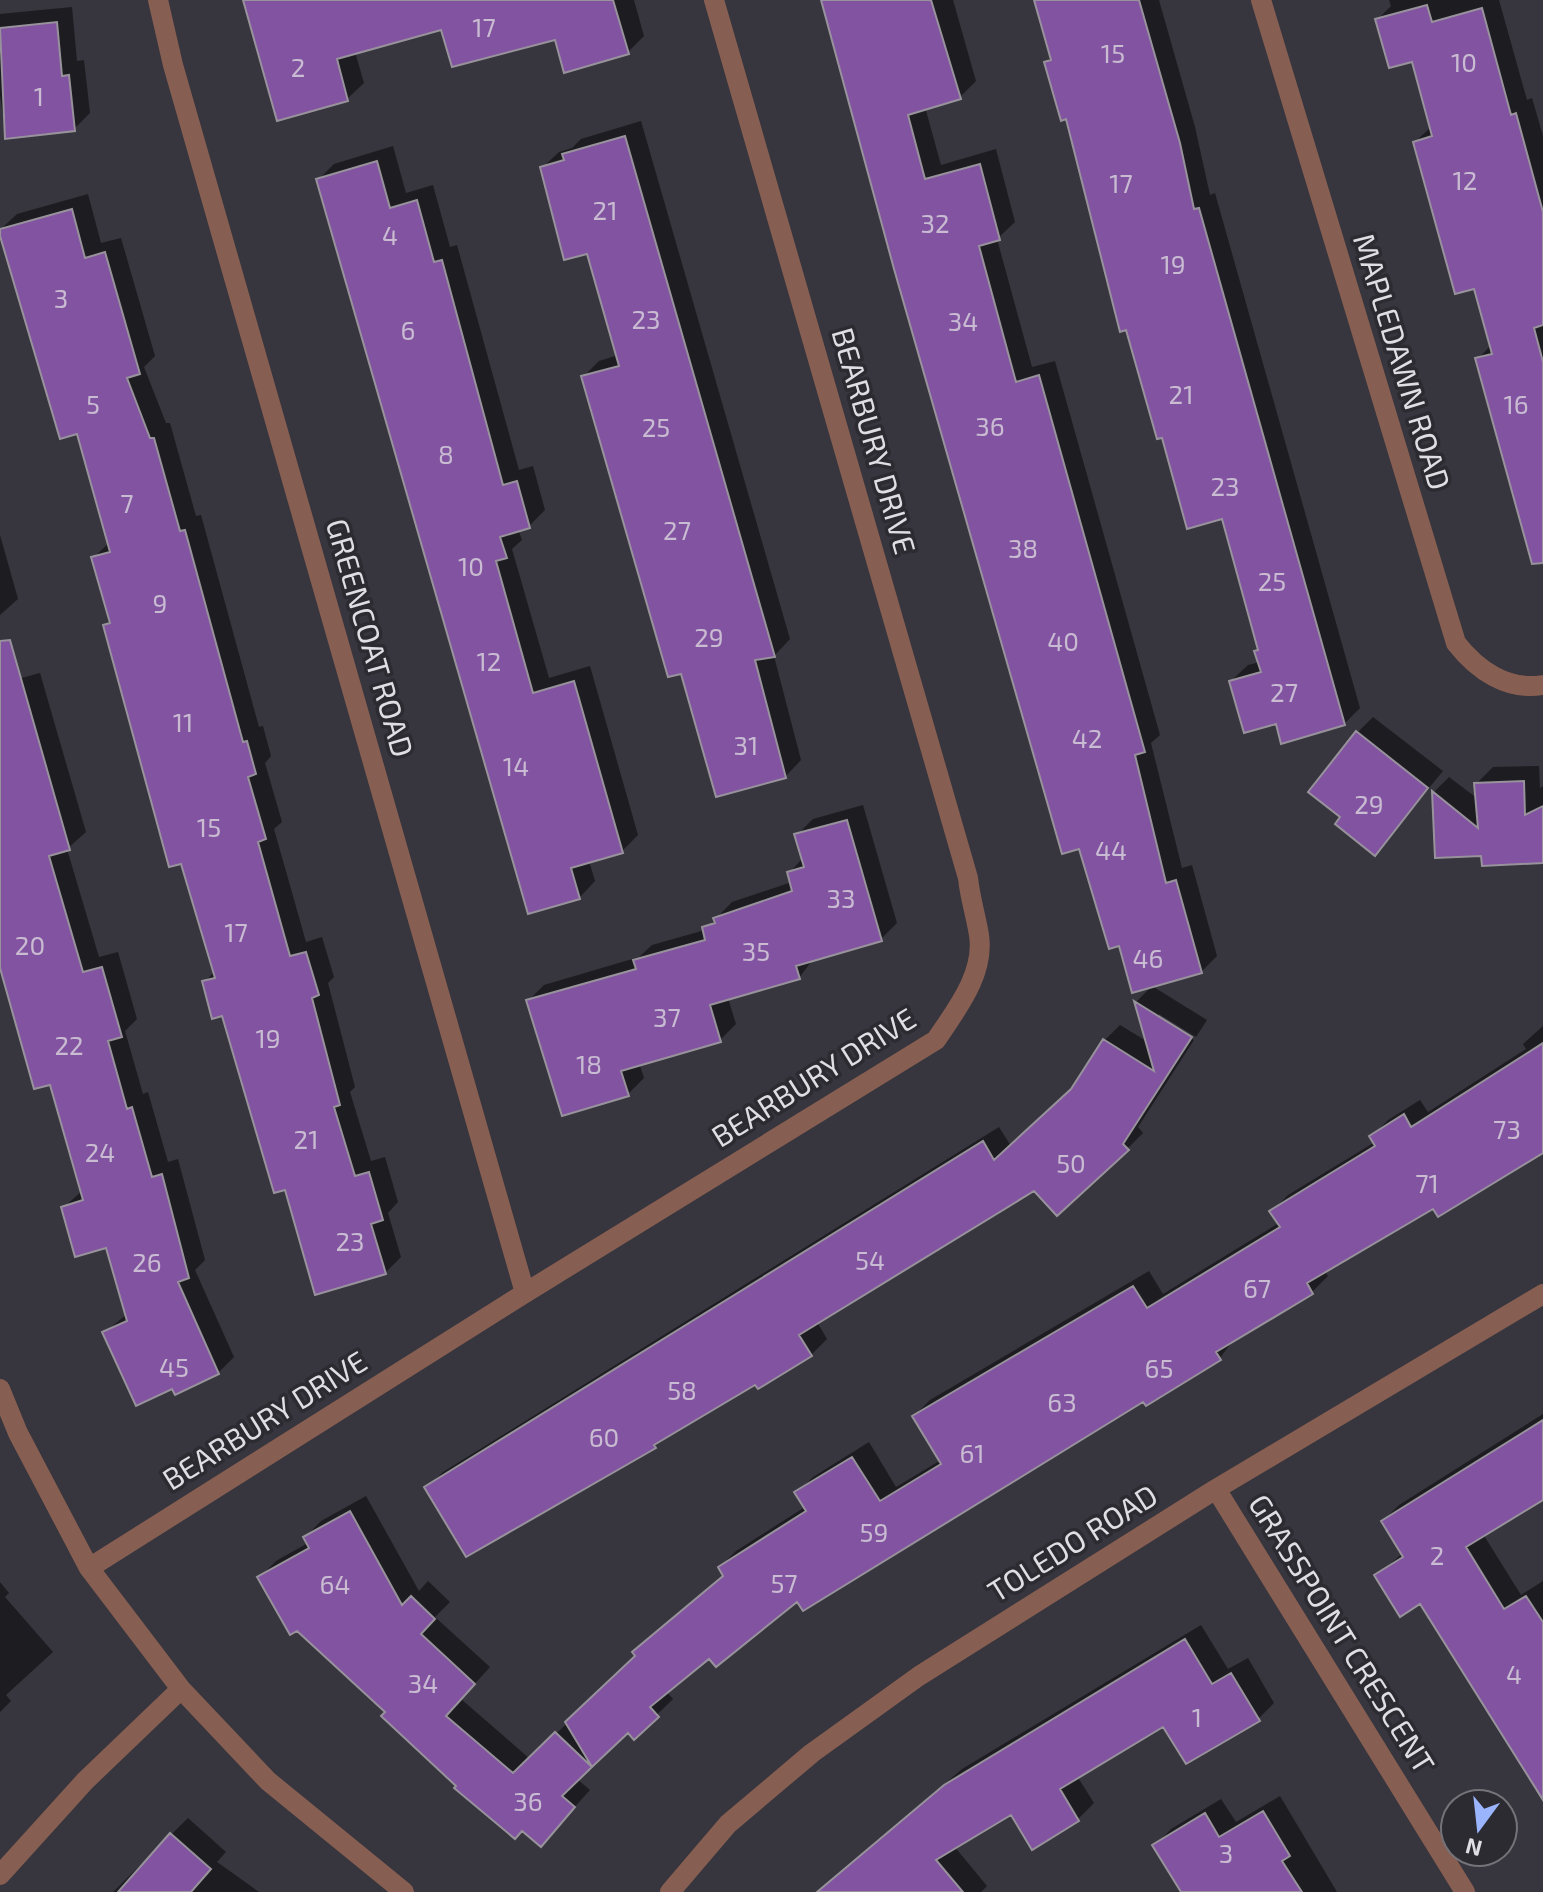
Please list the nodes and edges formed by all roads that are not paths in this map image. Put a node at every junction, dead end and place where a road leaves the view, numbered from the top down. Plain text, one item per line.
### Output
1 (158, 0) edge
2 (714, 0) edge
3 (1261, 0) edge
4 (1543, 685) edge
5 (525, 1293) junction
6 (1543, 1294) edge
7 (0, 1389) edge
8 (1216, 1489) junction
9 (89, 1568) junction
10 (181, 1689) junction
11 (0, 1875) edge
12 (404, 1892) edge
13 (670, 1892) edge
14 (1465, 1892) edge

1 - 5 street, GREENCOAT ROAD
2 - 5 street, BEARBURY DRIVE
3 - 4 street, MAPLEDAWN ROAD
5 - 9 street, BEARBURY DRIVE
6 - 8 street, TOLEDO ROAD
7 - 9 street
8 - 13 street, TOLEDO ROAD
8 - 14 street, GRASSPOINT CRESCENT
9 - 10 street
10 - 11 street
10 - 12 street

